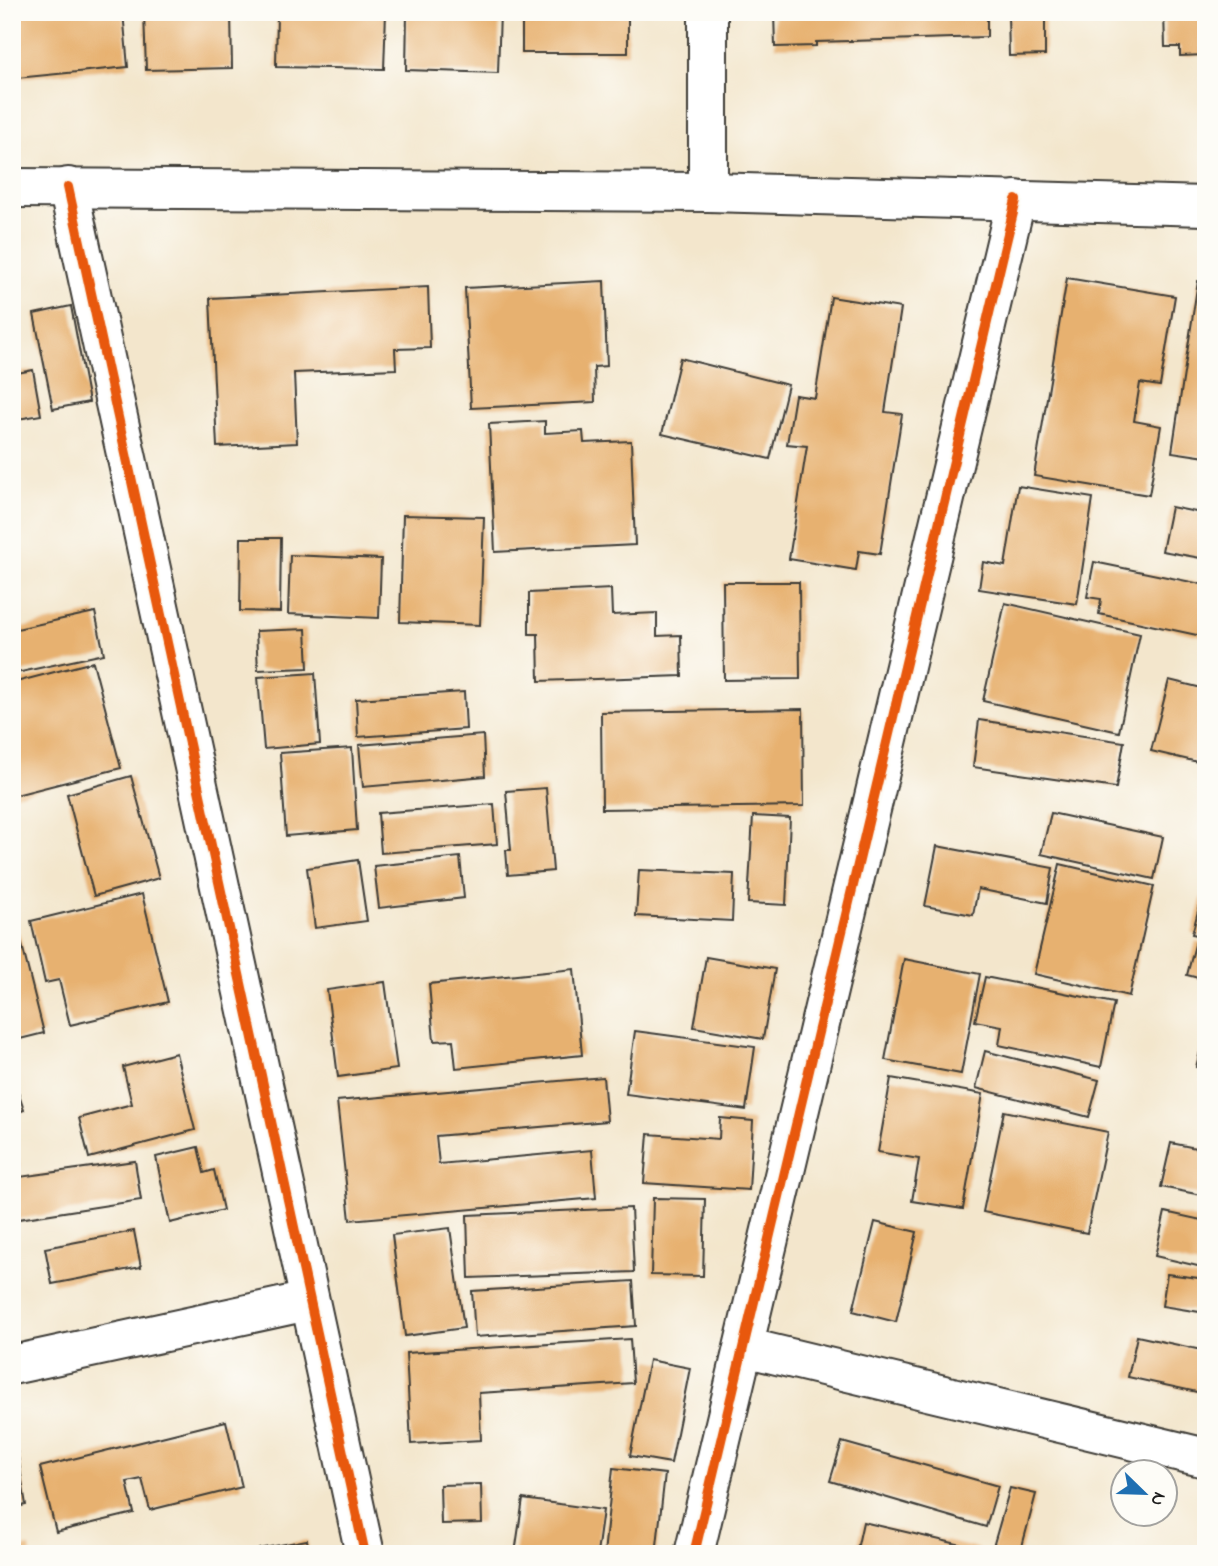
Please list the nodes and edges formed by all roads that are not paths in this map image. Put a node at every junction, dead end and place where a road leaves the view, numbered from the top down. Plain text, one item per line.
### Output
1 (708, 12) edge
2 (68, 187) junction
3 (12, 188) edge
4 (709, 192) junction
5 (1016, 200) junction
6 (1206, 205) edge
7 (308, 1301) junction
8 (744, 1347) junction
9 (12, 1365) edge
10 (1206, 1458) edge
11 (365, 1554) edge
12 (694, 1554) edge

1 - 4 street
2 - 3 street
2 - 4 street
2 - 7 street
4 - 5 street
5 - 6 street
5 - 8 street
7 - 9 street
7 - 11 street
8 - 10 street
8 - 12 street

